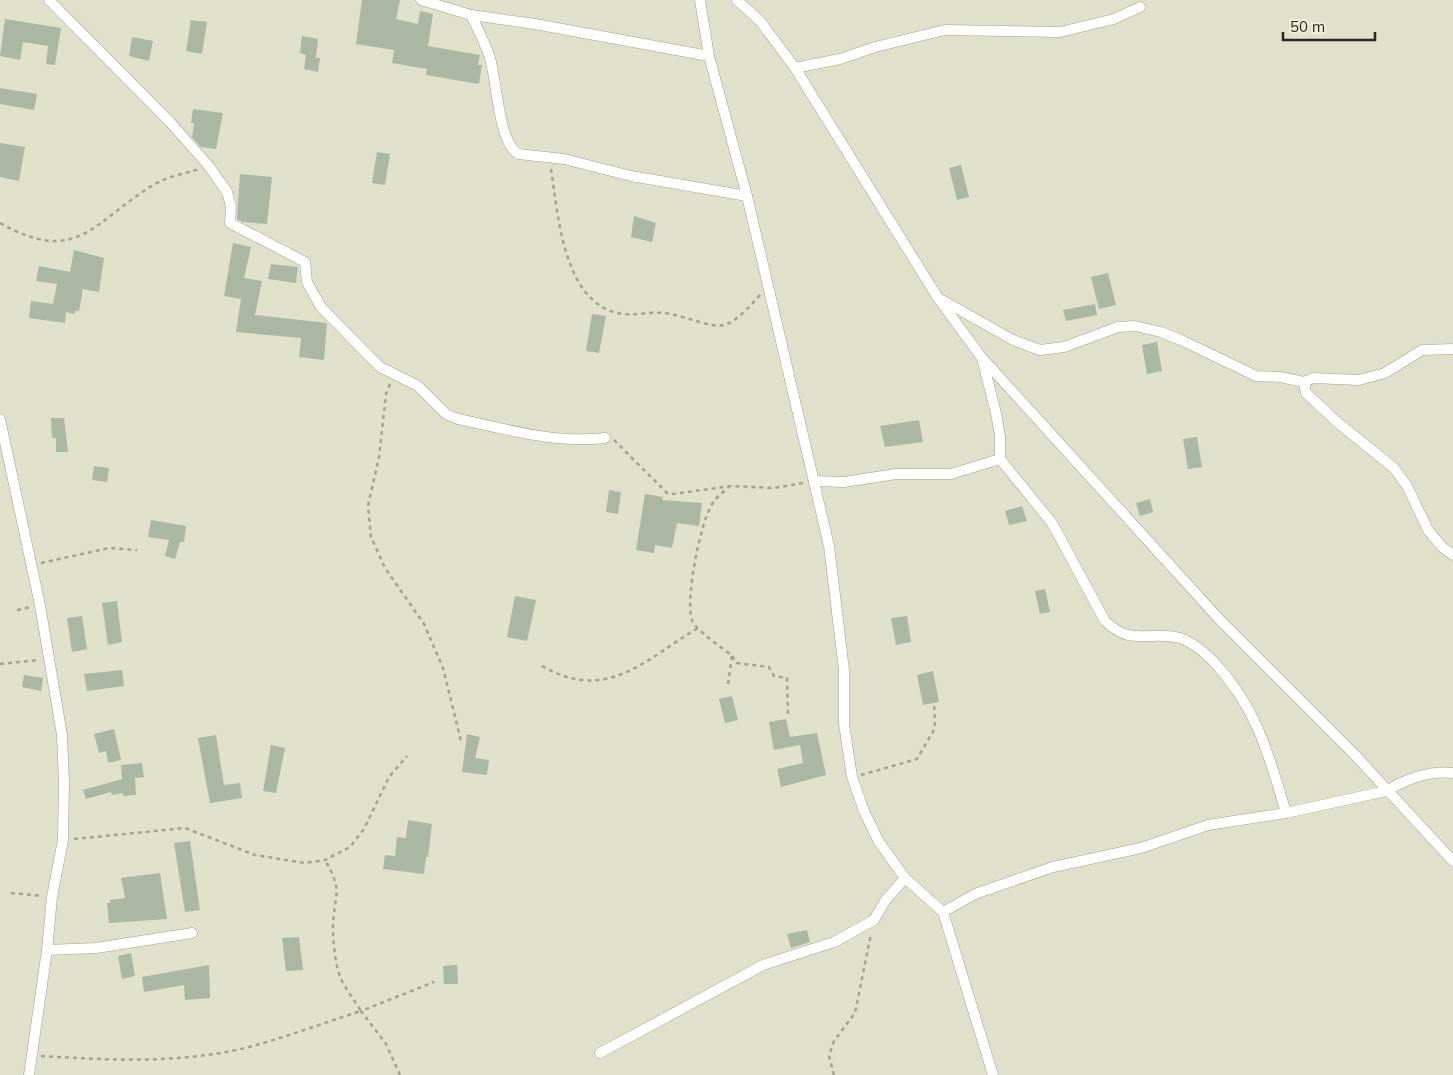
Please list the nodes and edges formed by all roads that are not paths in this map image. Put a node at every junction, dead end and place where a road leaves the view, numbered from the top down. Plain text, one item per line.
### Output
1 (49, 0) edge
2 (421, 0) edge
3 (700, 0) edge
4 (737, 0) edge
5 (1140, 7) dead end
6 (472, 15) junction
7 (709, 56) junction
8 (795, 68) junction
9 (747, 196) junction
10 (938, 298) junction
11 (1453, 349) edge
12 (982, 358) junction
13 (1304, 382) junction
14 (0, 419) edge
15 (605, 438) road end
16 (1000, 459) junction
17 (814, 481) junction
18 (1453, 555) edge
19 (1453, 773) edge
20 (1386, 790) junction
21 (1286, 813) junction
22 (1453, 861) edge
23 (906, 878) junction
24 (943, 912) junction
25 (192, 933) dead end
26 (47, 950) junction
27 (600, 1053) dead end
28 (29, 1075) edge
29 (993, 1075) edge

1 - 15 street
2 - 6 street
3 - 7 street
4 - 8 street
5 - 8 street
6 - 7 street
6 - 9 street
7 - 9 street
8 - 10 street
9 - 17 street
10 - 12 street
10 - 13 street
11 - 13 street
12 - 16 street
12 - 20 street
13 - 18 street
14 - 26 street
16 - 17 street
16 - 21 street
17 - 23 street
19 - 20 street
20 - 21 street
20 - 22 street
21 - 24 street
23 - 24 street
23 - 27 street
24 - 29 street
25 - 26 street
26 - 28 street

